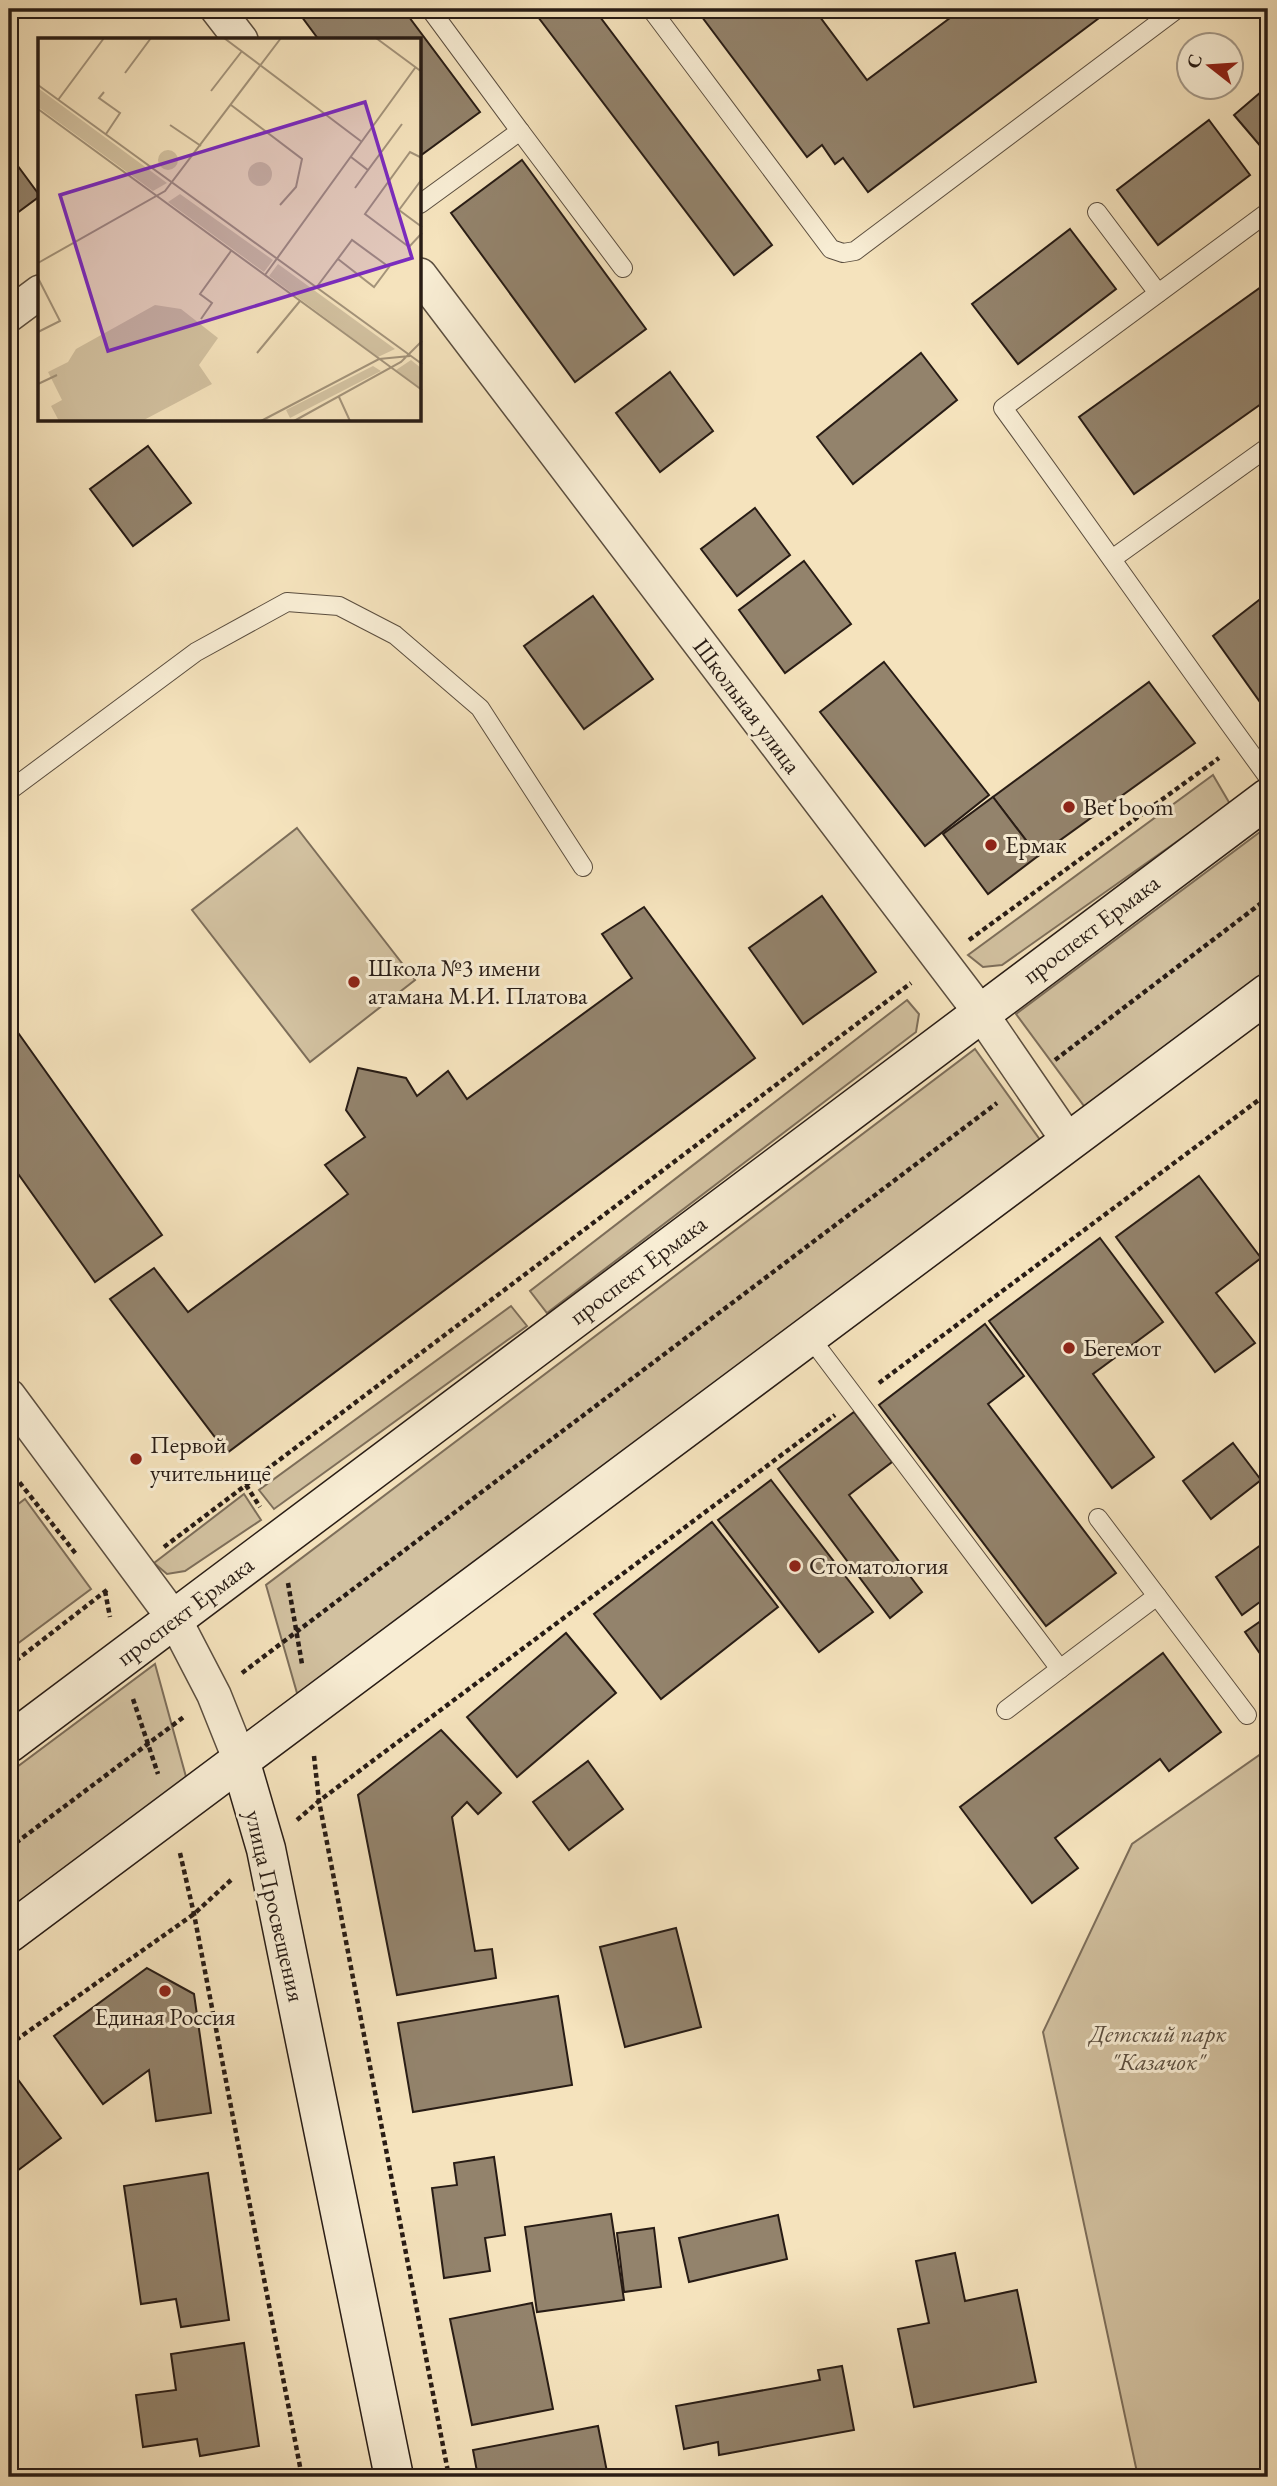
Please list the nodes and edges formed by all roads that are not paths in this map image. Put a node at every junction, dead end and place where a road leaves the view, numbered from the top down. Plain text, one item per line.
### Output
1 (217, 9) edge
2 (430, 9) edge
3 (651, 9) edge
4 (1177, 9) edge
5 (239, 38) edge
6 (520, 131) junction
7 (422, 203) edge
8 (1097, 212) dead end
9 (1268, 212) edge
10 (623, 268) dead end
11 (422, 278) edge
12 (38, 293) edge
13 (1158, 293) junction
14 (9, 315) edge
15 (1268, 447) edge
16 (1112, 559) junction
17 (1268, 776) edge
18 (9, 791) edge
19 (1268, 798) edge
20 (583, 867) dead end
21 (1268, 993) edge
22 (980, 1012) junction
23 (1069, 1142) junction
24 (809, 1336) junction
25 (9, 1396) edge
26 (1098, 1518) dead end
27 (1157, 1596) junction
28 (175, 1619) junction
29 (1060, 1669) junction
30 (1006, 1710) dead end
31 (1247, 1715) dead end
32 (9, 1743) edge
33 (240, 1760) junction
34 (9, 1933) edge
35 (394, 2477) edge

1 - 5 street
2 - 6 lane
3 - 4 lane
6 - 7 lane
6 - 10 lane
8 - 13 lane
9 - 13 lane
11 - 22 street, Школьная улица
12 - 14 street
13 - 16 lane
15 - 16 lane
16 - 17 lane
18 - 20 lane
19 - 22 main road, проспект Ермака
21 - 23 main road
22 - 23 street, Школьная улица
22 - 28 main road, проспект Ермака
23 - 24 main road
24 - 29 lane
24 - 33 main road
25 - 28 street, улица Просвещения
26 - 27 lane
27 - 29 lane
27 - 31 lane
28 - 32 main road, проспект Ермака
28 - 33 street, улица Просвещения
29 - 30 lane
33 - 34 main road
33 - 35 main road, улица Просвещения

